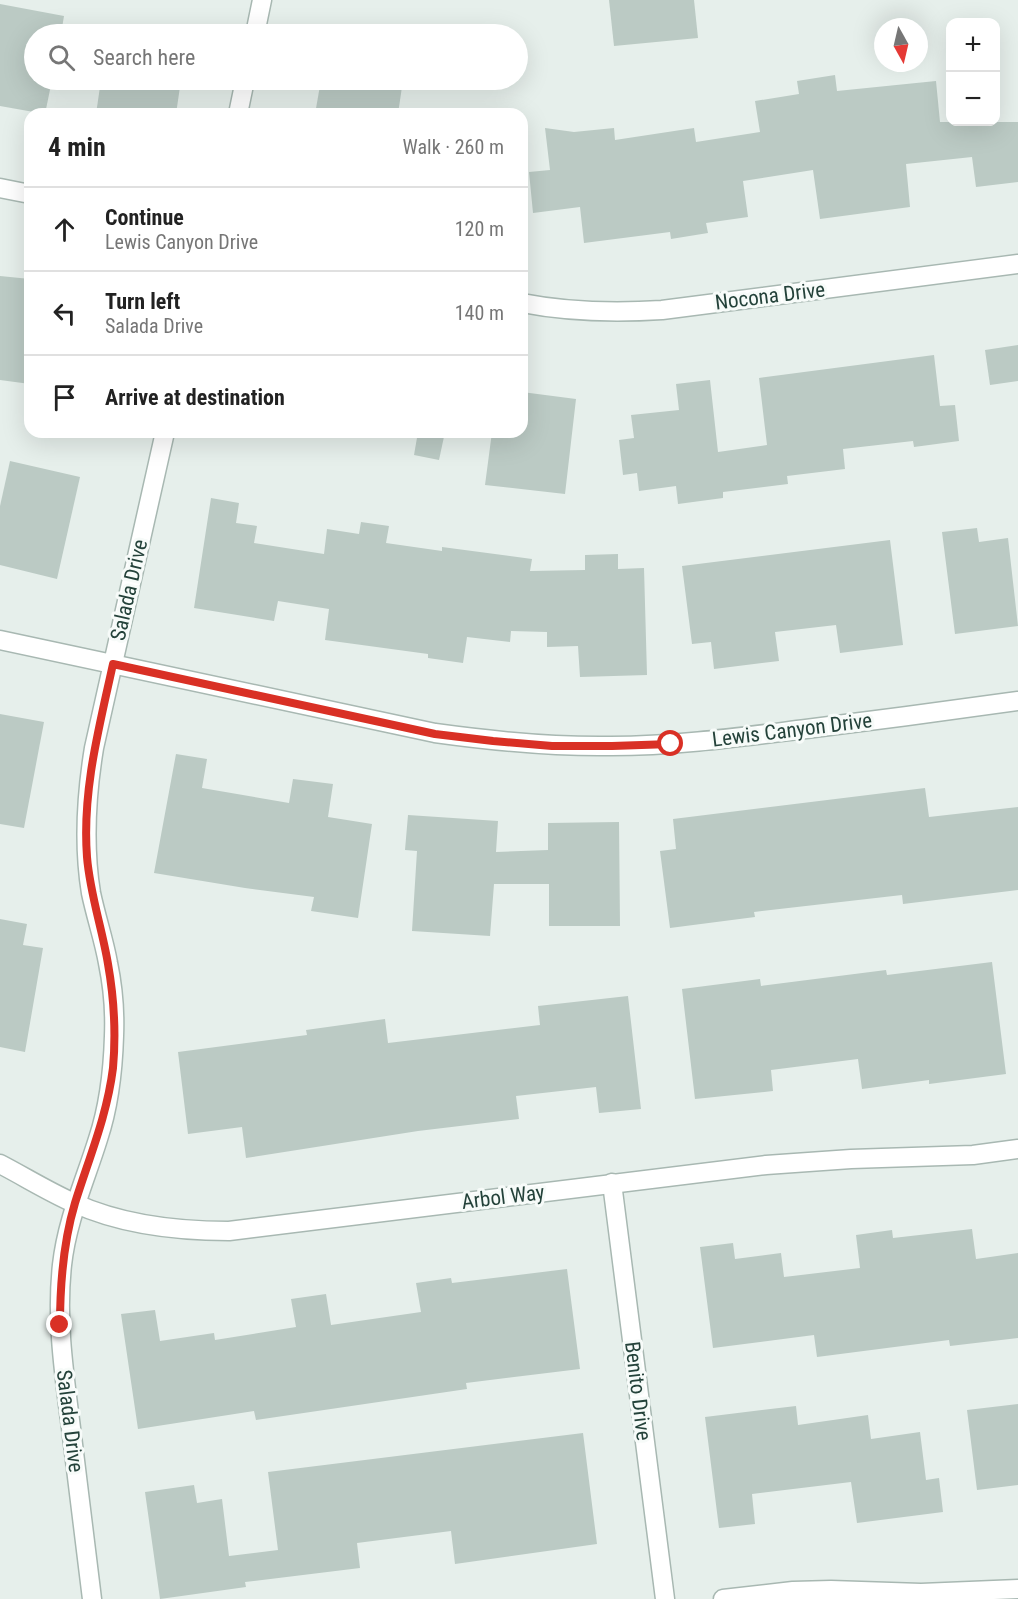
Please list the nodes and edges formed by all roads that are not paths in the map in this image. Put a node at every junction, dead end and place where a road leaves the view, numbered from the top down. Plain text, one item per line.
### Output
1 (262, 0) edge
2 (257, 24) edge
3 (243, 90) edge
4 (239, 108) edge
5 (0, 188) edge
6 (24, 193) edge
7 (1018, 264) edge
8 (528, 304) edge
9 (164, 438) edge
10 (0, 640) edge
11 (113, 664) junction
12 (1018, 702) edge
13 (1018, 1149) edge
14 (0, 1164) edge
15 (612, 1183) junction
16 (75, 1204) junction
17 (1018, 1589) edge
18 (92, 1599) edge
19 (665, 1599) edge
20 (723, 1599) edge

1 - 2 street
3 - 4 street
5 - 6 street
7 - 8 street, Nocona Drive
9 - 11 street, Salada Drive
10 - 11 street, Lewis Canyon Drive
11 - 12 street, Lewis Canyon Drive
11 - 16 street, Salada Drive
13 - 15 street, Arbol Way
14 - 16 street, Arbol Way
15 - 16 street, Arbol Way
15 - 19 street, Benito Drive
16 - 18 street, Salada Drive
17 - 20 street

